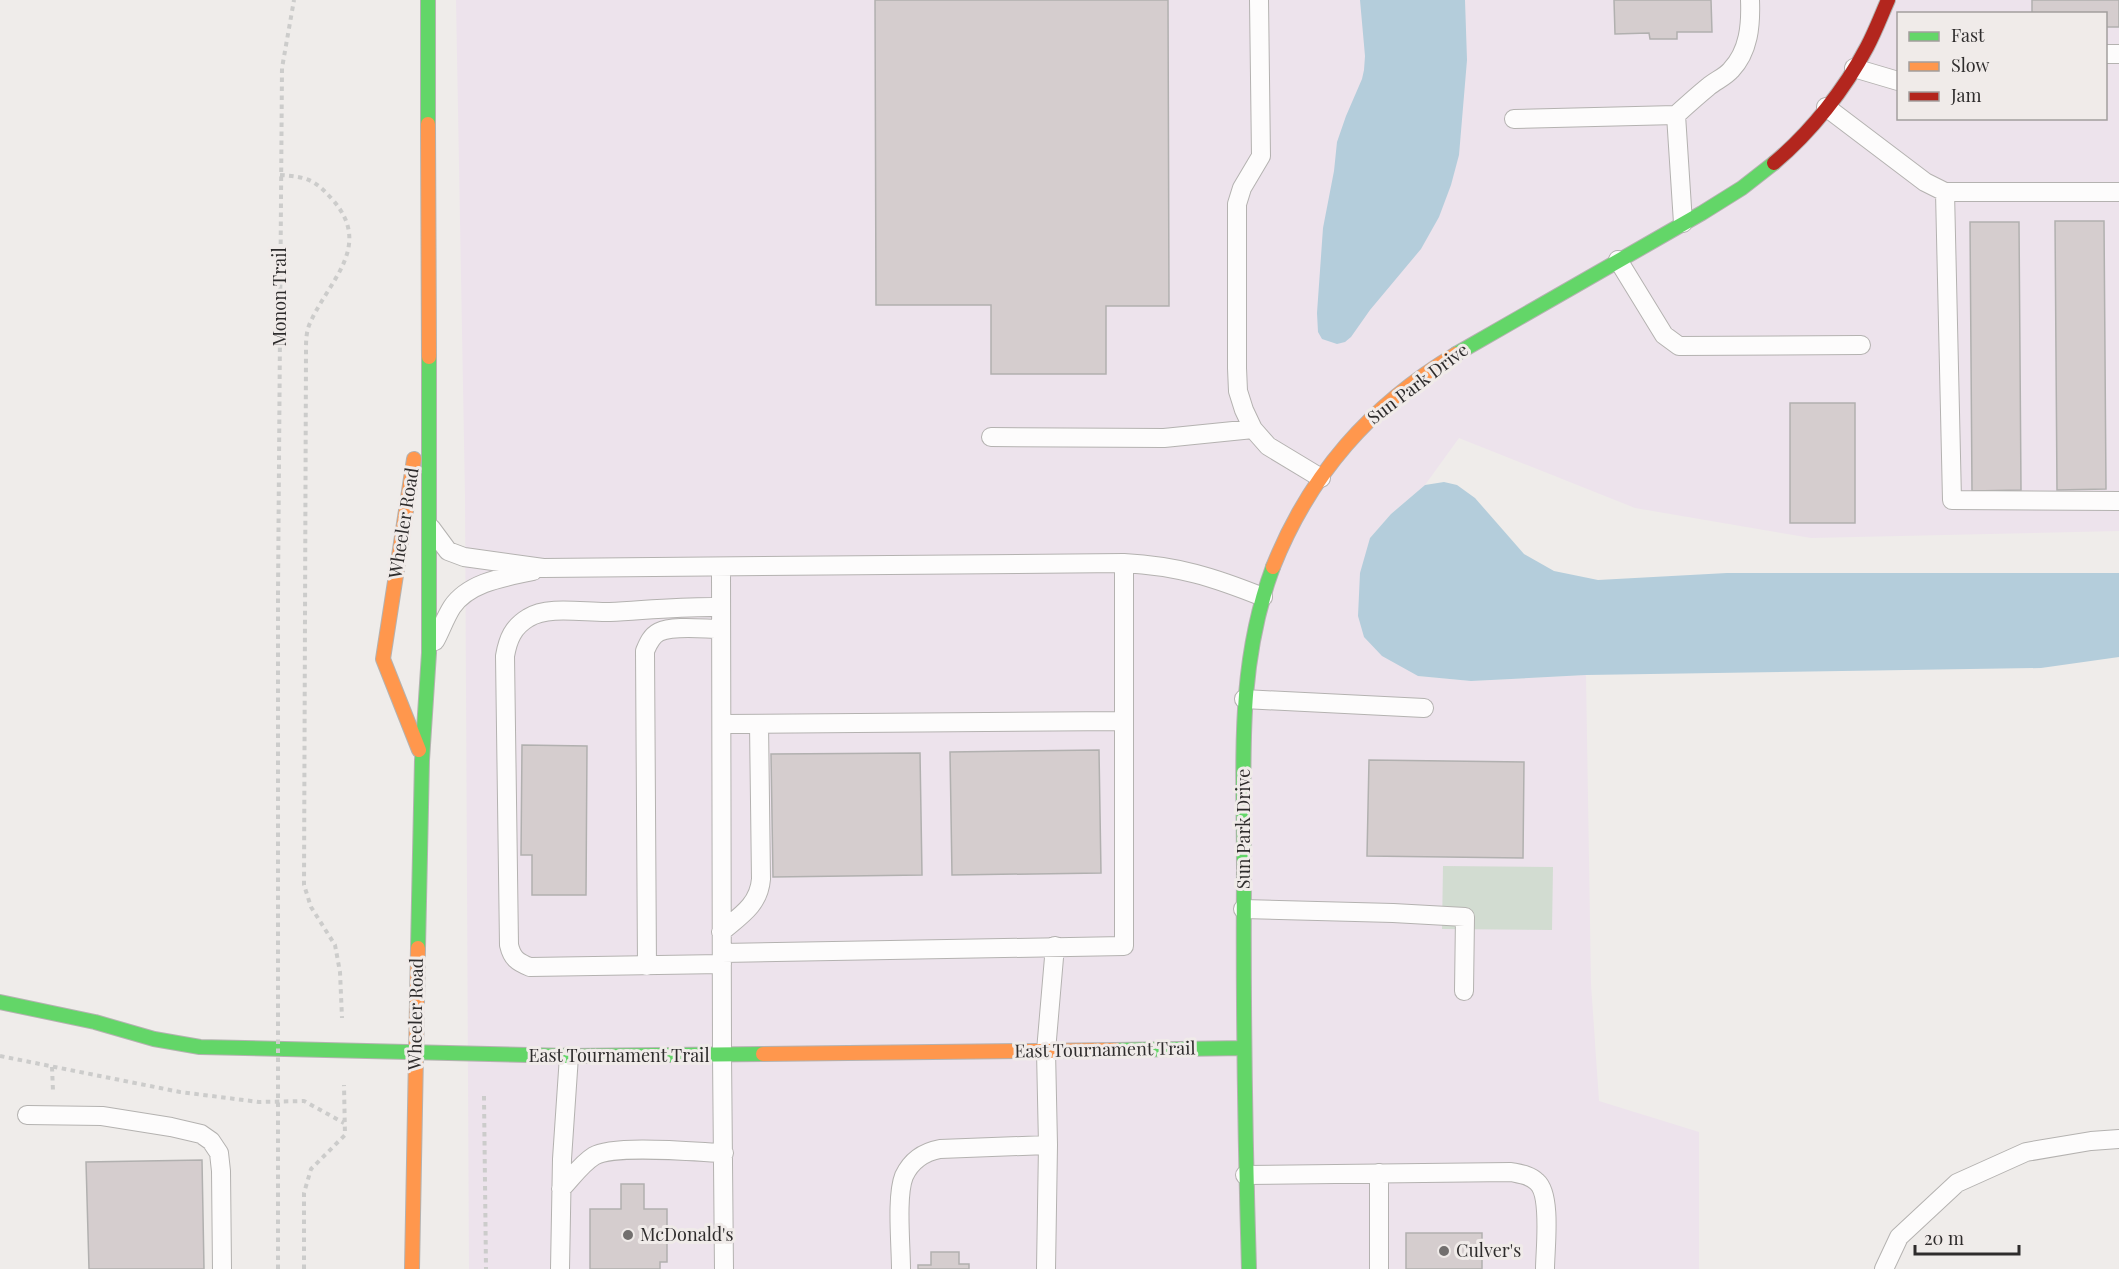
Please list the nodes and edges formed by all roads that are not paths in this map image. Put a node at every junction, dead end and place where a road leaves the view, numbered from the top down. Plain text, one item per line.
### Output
1 (428, 0) edge
2 (1259, 0) edge
3 (1750, 0) edge
4 (1887, 0) edge
5 (1854, 68) junction
6 (1897, 80) edge
7 (1826, 106) junction
8 (1676, 115) junction
9 (1514, 118) dead end
10 (1945, 192) junction
11 (2119, 192) edge
12 (1683, 223) junction
13 (1618, 260) junction
14 (1861, 345) dead end
15 (430, 352) junction
16 (1252, 429) junction
17 (991, 437) dead end
18 (1322, 478) junction
19 (2119, 501) edge
20 (430, 527) junction
21 (1124, 563) junction
22 (721, 567) junction
23 (543, 568) junction
24 (1263, 597) junction
25 (721, 607) junction
26 (721, 629) junction
27 (429, 653) junction
28 (1244, 699) junction
29 (1424, 708) dead end
30 (1123, 721) junction
31 (722, 724) junction
32 (759, 724) junction
33 (423, 760) junction
34 (1243, 909) junction
35 (721, 932) junction
36 (1055, 946) junction
37 (722, 958) junction
38 (647, 966) junction
39 (1464, 991) dead end
40 (0, 1002) edge
41 (1243, 1048) junction
42 (1046, 1051) junction
43 (416, 1052) junction
44 (722, 1055) junction
45 (569, 1056) junction
46 (27, 1115) dead end
47 (2119, 1139) edge
48 (1048, 1146) junction
49 (724, 1153) junction
50 (1379, 1173) junction
51 (1245, 1175) junction
52 (561, 1190) junction
53 (222, 1269) edge
54 (412, 1269) edge
55 (560, 1269) edge
56 (724, 1269) edge
57 (901, 1269) edge
58 (1046, 1269) edge
59 (1249, 1269) edge
60 (1379, 1269) edge
61 (1545, 1269) edge
62 (1884, 1269) edge

1 - 15 street, Wheeler Road
2 - 16 lane
3 - 8 lane
4 - 5 street, Sun Park Drive
5 - 6 lane
5 - 7 street, Sun Park Drive
7 - 10 lane
7 - 12 street, Sun Park Drive
8 - 9 lane
8 - 12 lane
10 - 11 lane
10 - 19 lane
12 - 13 street, Sun Park Drive
13 - 14 lane
13 - 18 street, Sun Park Drive
15 - 20 street, Wheeler Road
15 - 33 street, Wheeler Road
16 - 17 lane
16 - 18 lane
18 - 24 street, Sun Park Drive
20 - 23 lane
20 - 27 street, Wheeler Road
21 - 22 lane
21 - 24 lane
21 - 30 lane
22 - 23 lane
22 - 25 lane
23 - 27 lane
24 - 28 street, Sun Park Drive
25 - 26 lane
25 - 38 lane
26 - 31 lane
26 - 38 lane
27 - 33 street, Wheeler Road
28 - 29 lane
28 - 34 street, Sun Park Drive
30 - 32 lane
30 - 36 lane
31 - 32 lane
31 - 35 lane
32 - 35 lane
33 - 43 street, Wheeler Road
34 - 39 lane
34 - 41 street, Sun Park Drive
35 - 37 lane
36 - 37 lane
36 - 42 lane
37 - 38 lane
37 - 44 lane
40 - 43 street, East Tournament Trail
41 - 42 street, East Tournament Trail
41 - 51 street, Sun Park Drive
42 - 44 street, East Tournament Trail
42 - 48 lane
43 - 45 street, East Tournament Trail
43 - 54 street, Wheeler Road
44 - 45 street, East Tournament Trail
44 - 49 lane
45 - 52 lane
46 - 53 lane
47 - 62 lane
48 - 57 lane
48 - 58 lane
49 - 52 lane
49 - 56 lane
50 - 51 lane
50 - 60 lane
50 - 61 lane
51 - 59 street, Sun Park Drive
52 - 55 lane

